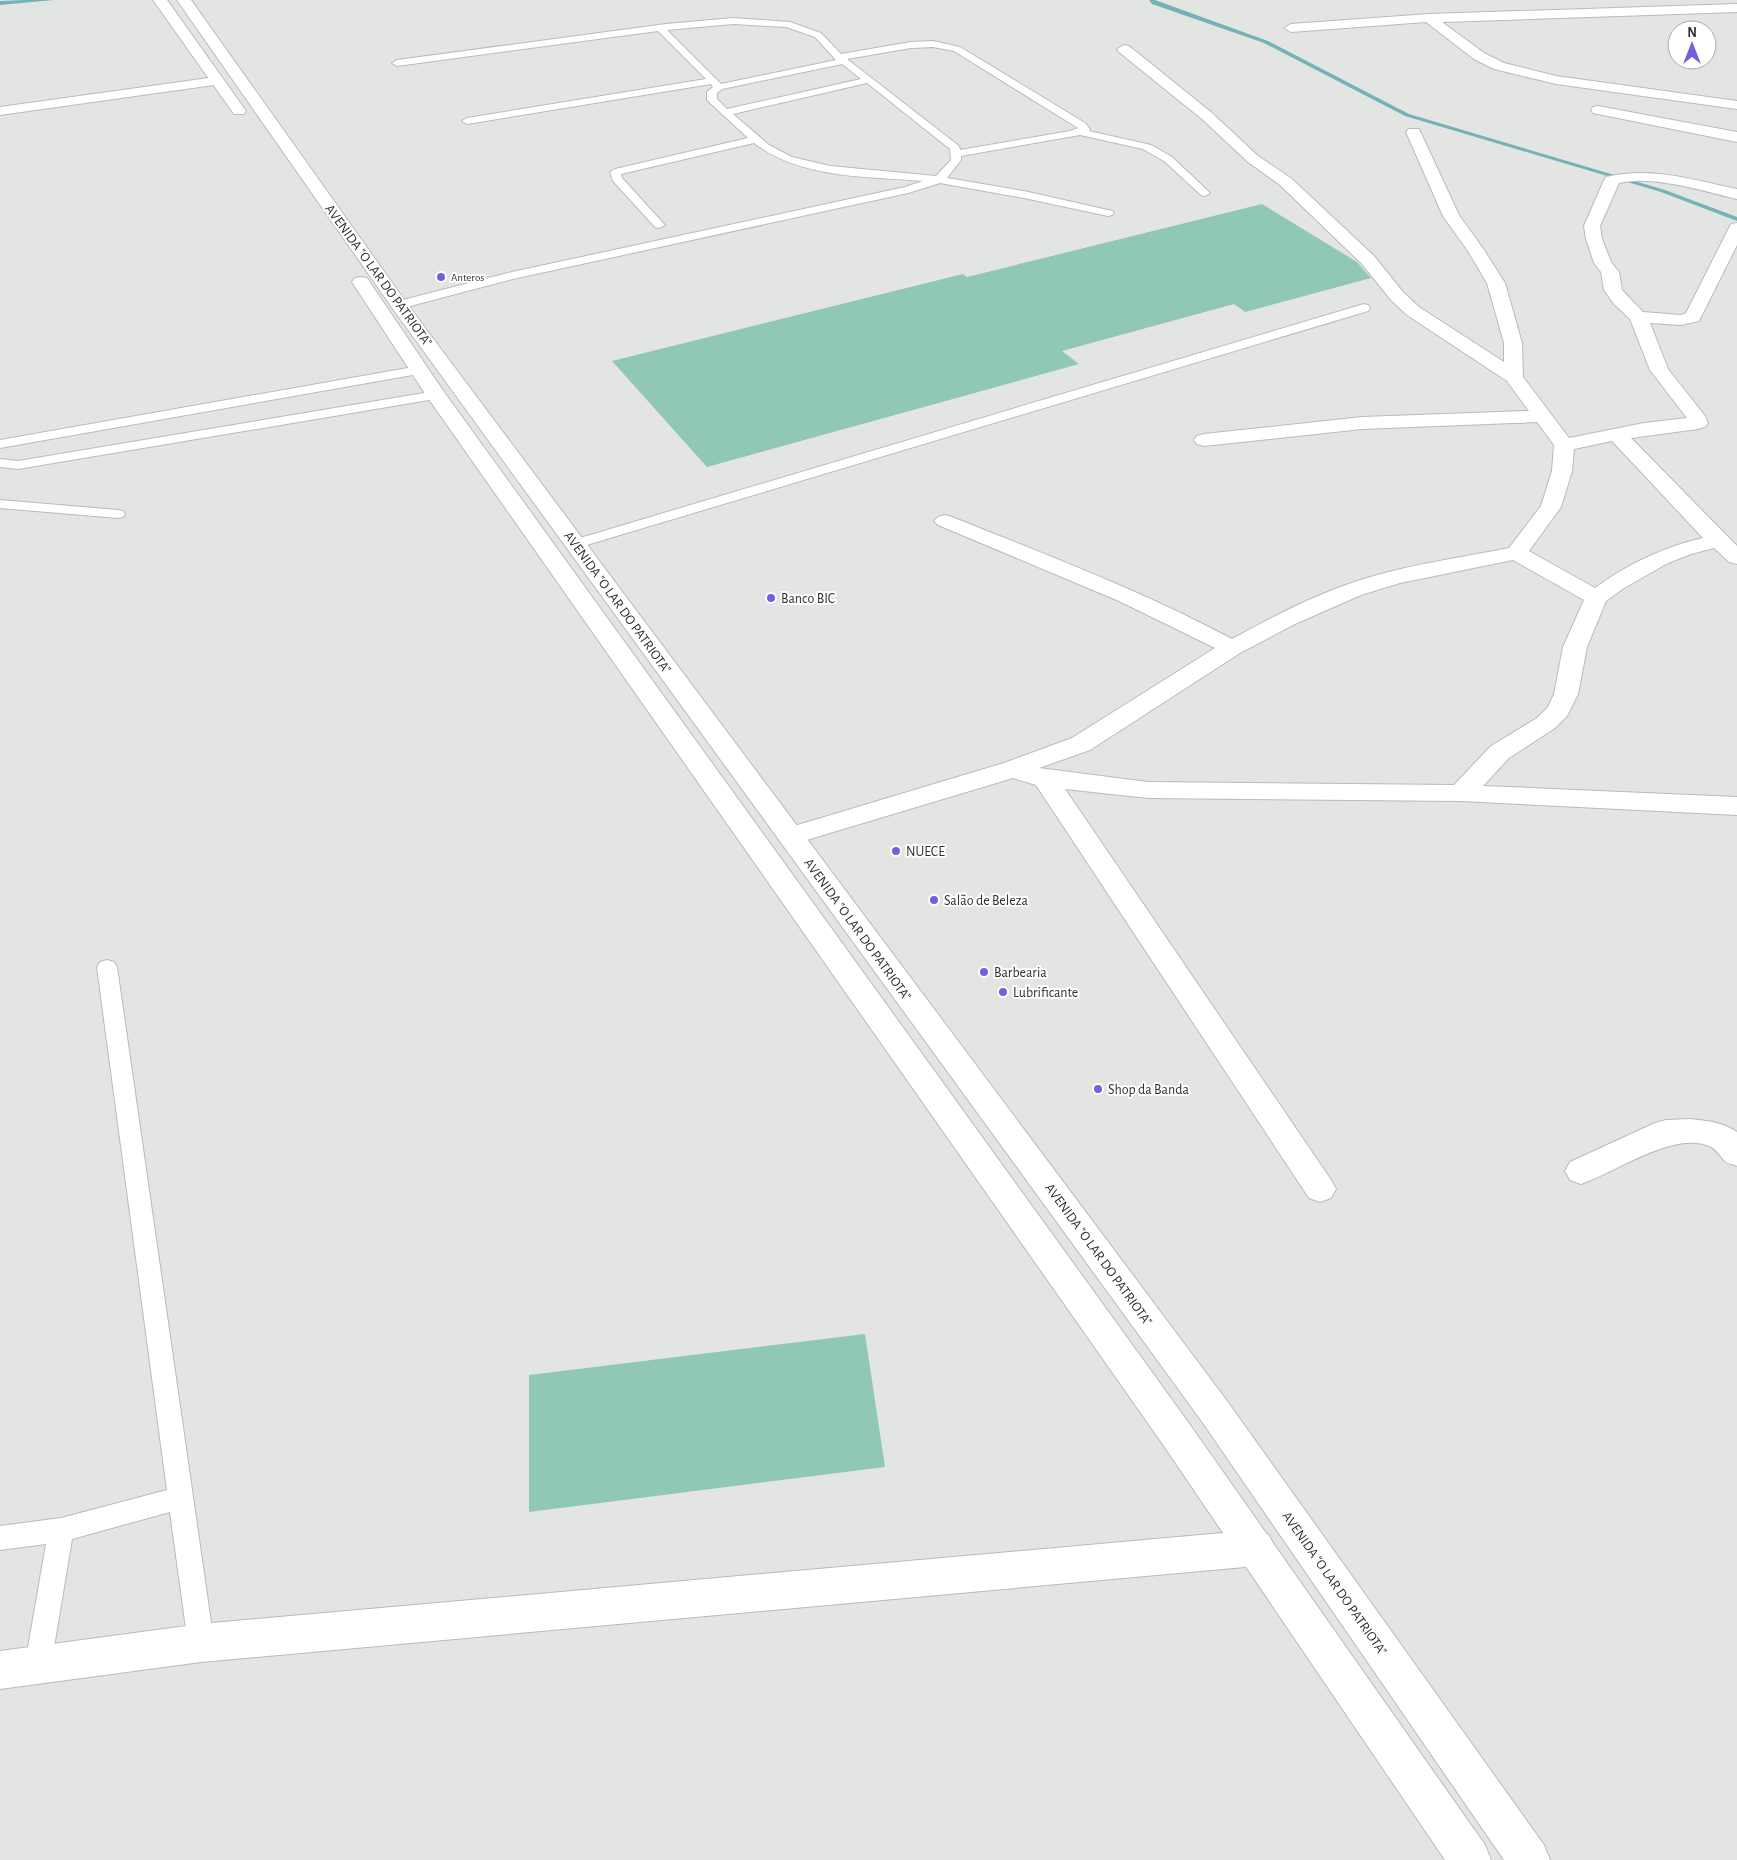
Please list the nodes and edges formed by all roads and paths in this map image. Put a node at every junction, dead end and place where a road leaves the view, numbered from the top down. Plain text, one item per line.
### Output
1 (160, 0) edge
2 (184, 0) edge
3 (1547, 0) edge
4 (1737, 8) edge
5 (1568, 14) junction
6 (1429, 18) junction
7 (660, 28) junction
8 (1291, 28) dead end
9 (1124, 49) dead end
10 (841, 59) junction
11 (397, 63) dead end
12 (869, 80) junction
13 (216, 81) junction
14 (716, 84) junction
15 (1737, 105) edge
16 (0, 110) edge
17 (1598, 110) dead end
18 (726, 112) junction
19 (467, 121) dead end
20 (1082, 132) junction
21 (1414, 132) dead end
22 (1737, 137) edge
23 (758, 139) junction
24 (956, 154) junction
25 (939, 180) junction
26 (1205, 193) dead end
27 (1737, 194) edge
28 (1108, 213) dead end
29 (659, 225) dead end
30 (1734, 239) edge
31 (399, 304) junction
32 (1364, 308) dead end
33 (1638, 317) junction
34 (419, 370) junction
35 (1514, 377) junction
36 (436, 395) junction
37 (1542, 416) junction
38 (1617, 435) junction
39 (1204, 440) dead end
40 (0, 444) edge
41 (1564, 446) junction
42 (0, 463) edge
43 (0, 504) edge
44 (118, 514) dead end
45 (945, 521) dead end
46 (1718, 541) junction
47 (575, 544) junction
48 (1516, 553) junction
49 (1737, 557) edge
50 (1596, 598) junction
51 (1232, 648) junction
52 (1014, 769) junction
53 (1045, 779) junction
54 (1461, 793) junction
55 (1737, 806) edge
56 (790, 836) junction
57 (107, 968) dead end
58 (1737, 1153) edge
59 (1581, 1171) dead end
60 (1320, 1189) dead end
61 (180, 1498) junction
62 (62, 1530) junction
63 (0, 1538) edge
64 (1256, 1548) junction
65 (201, 1643) junction
66 (38, 1665) junction
67 (0, 1670) edge
68 (1470, 1860) edge
69 (1528, 1860) edge

1 - 13 street, AVENIDA "O LAR DO PATRIOTA"
2 - 31 street, AVENIDA "O LAR DO PATRIOTA"
3 - 5 street
4 - 5 street
5 - 6 street
6 - 8 street
6 - 15 street
7 - 10 lane
7 - 11 lane
7 - 14 lane
9 - 35 street
10 - 12 lane
10 - 14 lane
10 - 20 lane
12 - 18 lane
12 - 24 lane
13 - 16 street
13 - 34 street, AVENIDA "O LAR DO PATRIOTA"
14 - 18 lane
14 - 19 lane
17 - 22 street
18 - 23 lane
20 - 24 lane
20 - 26 lane
21 - 35 street
23 - 25 lane
23 - 29 lane
24 - 25 lane
25 - 28 lane
25 - 31 lane
27 - 33 street
30 - 33 street
31 - 47 street, AVENIDA "O LAR DO PATRIOTA"
32 - 47 lane
33 - 38 street
34 - 36 street, AVENIDA "O LAR DO PATRIOTA"
34 - 40 lane
35 - 37 street
36 - 42 lane
36 - 64 street, AVENIDA "O LAR DO PATRIOTA"
37 - 39 street
37 - 41 street
38 - 41 street
38 - 46 street
41 - 48 street
43 - 44 lane
45 - 51 street
46 - 49 street
46 - 50 street
47 - 56 street, AVENIDA "O LAR DO PATRIOTA"
48 - 50 street
48 - 51 street
50 - 54 street
51 - 52 street
52 - 53 street
52 - 56 street
53 - 54 street
53 - 60 street
54 - 55 street
56 - 69 street, AVENIDA "O LAR DO PATRIOTA"
57 - 61 lane
58 - 59 street
61 - 62 lane
61 - 65 lane
62 - 63 lane
62 - 66 lane
64 - 65 street
64 - 68 street, AVENIDA "O LAR DO PATRIOTA"
65 - 66 street
66 - 67 street

